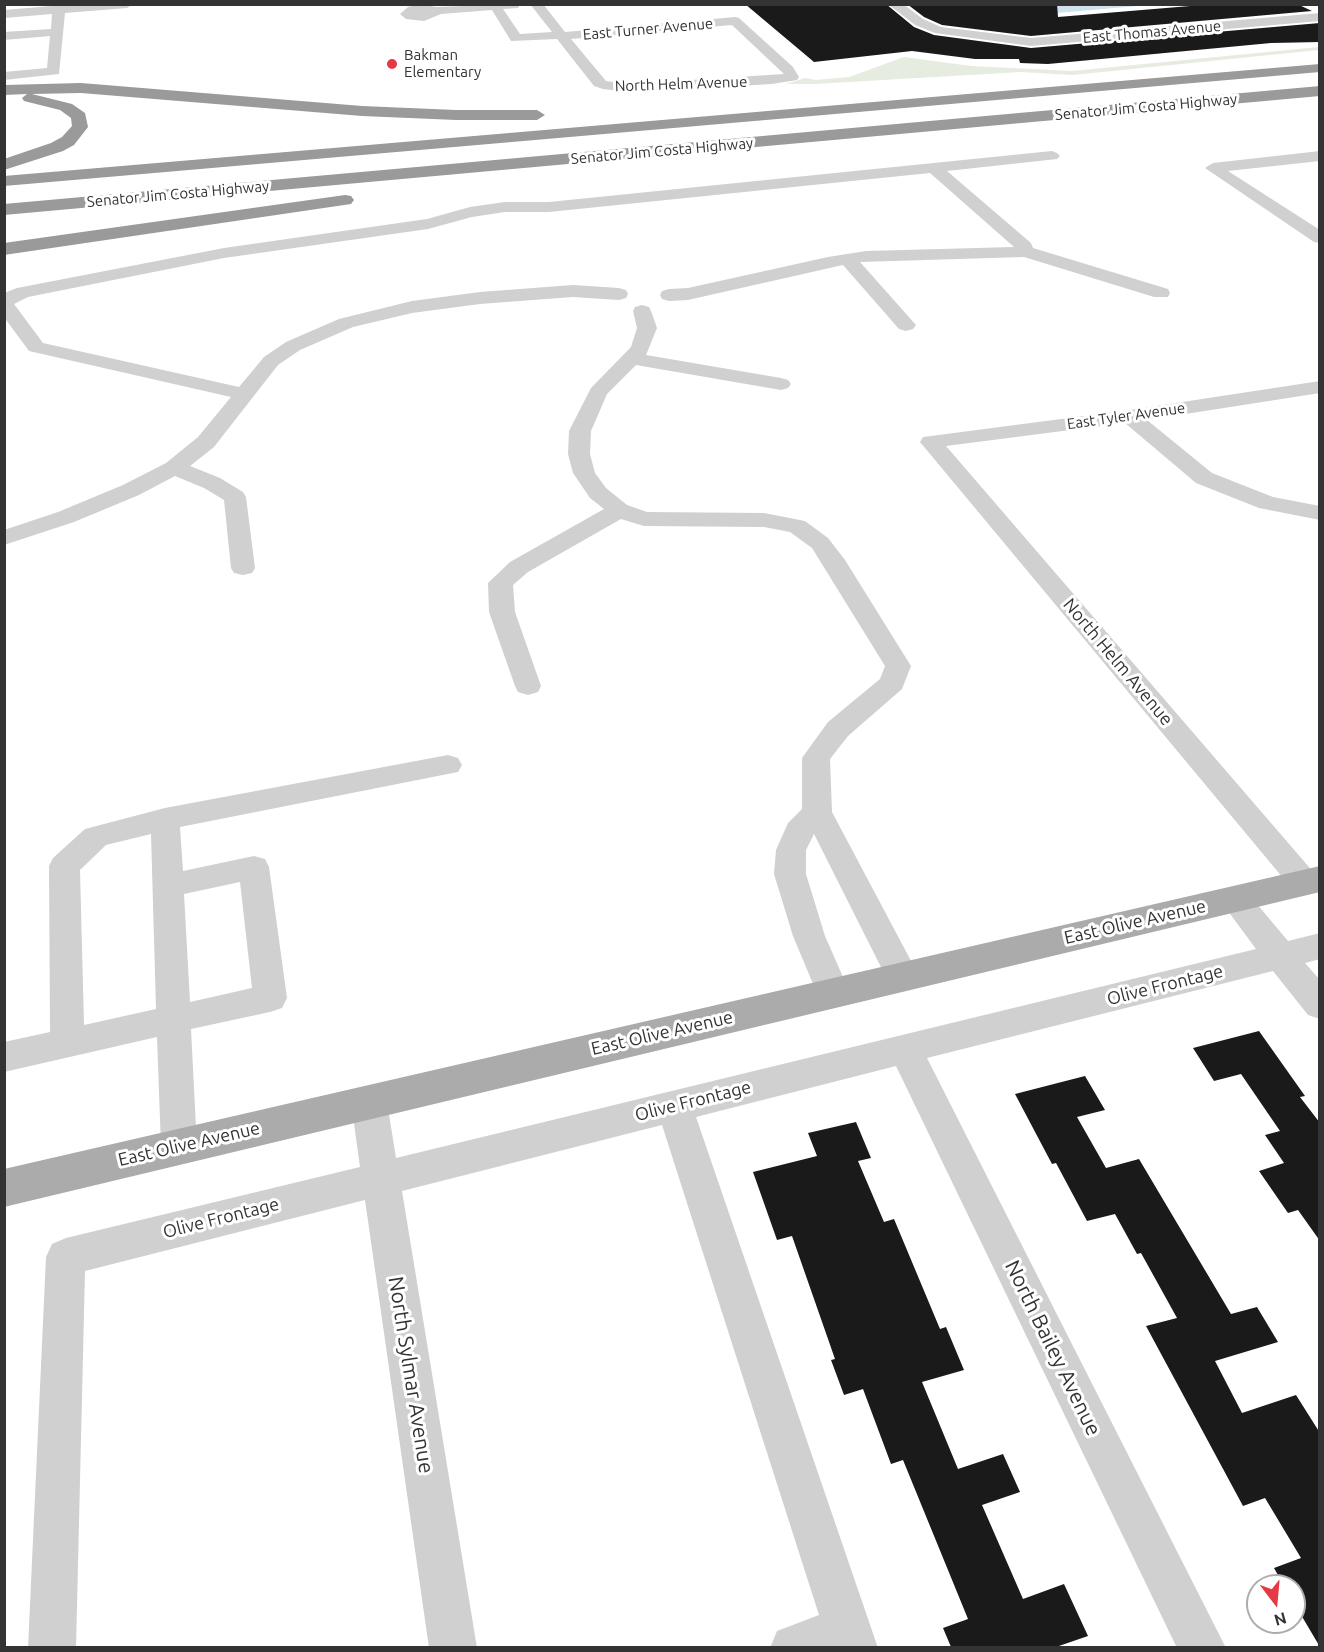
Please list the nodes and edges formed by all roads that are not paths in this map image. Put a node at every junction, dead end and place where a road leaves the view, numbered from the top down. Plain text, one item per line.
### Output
1 (127, 4) edge
2 (517, 4) edge
3 (536, 4) edge
4 (894, 4) edge
5 (495, 6) junction
6 (418, 7) edge
7 (62, 9) junction
8 (4, 14) edge
9 (1320, 17) edge
10 (56, 32) junction
11 (561, 35) junction
12 (4, 36) edge
13 (1320, 68) edge
14 (4, 76) edge
15 (792, 77) joint
16 (1093, 87) junction
17 (4, 90) edge
18 (1320, 91) edge
19 (4, 98) edge
20 (1122, 109) junction
21 (622, 112) dead end
22 (548, 115) dead end
23 (1052, 156) dead end
24 (1320, 156) edge
25 (4, 165) edge
26 (934, 168) junction
27 (4, 181) edge
28 (427, 189) dead end
29 (360, 198) dead end
30 (4, 210) edge
31 (1320, 238) edge
32 (4, 249) edge
33 (1022, 250) junction
34 (847, 259) junction
35 (1161, 293) dead end
36 (619, 294) junction
37 (669, 295) junction
38 (4, 303) edge
39 (642, 311) junction
40 (906, 325) dead end
41 (631, 358) junction
42 (781, 384) dead end
43 (1320, 387) edge
44 (244, 394) junction
45 (1130, 416) junction
46 (931, 442) joint
47 (174, 468) junction
48 (620, 510) junction
49 (1320, 513) edge
50 (4, 538) edge
51 (243, 568) dead end
52 (528, 686) dead end
53 (448, 765) dead end
54 (817, 812) junction
55 (165, 819) junction
56 (1312, 880) edge
57 (167, 886) junction
58 (1235, 899) junction
59 (1320, 946) edge
60 (1281, 956) junction
61 (902, 976) junction
62 (833, 993) junction
63 (1320, 1005) edge
64 (172, 1019) junction
65 (67, 1043) junction
66 (904, 1049) junction
67 (4, 1057) edge
68 (369, 1102) junction
69 (674, 1106) junction
70 (179, 1147) junction
71 (380, 1179) junction
72 (4, 1188) edge
73 (851, 1638) edge
74 (44, 1645) edge
75 (453, 1647) edge
76 (794, 1647) edge
77 (1202, 1647) edge

1 - 7 street
2 - 5 street
3 - 11 street, North Helm Avenue
4 - 9 street, East Thomas Avenue
5 - 6 street
5 - 11 street, East Turner Avenue
7 - 8 street
7 - 10 street
10 - 12 street
10 - 14 street
11 - 15 street, East Turner Avenue
11 - 15 street, North Helm Avenue
13 - 16 highway, Senator Jim Costa Highway
16 - 21 highway
16 - 27 highway, Senator Jim Costa Highway
17 - 22 highway
18 - 20 highway, Senator Jim Costa Highway
19 - 25 highway
20 - 28 highway
20 - 30 highway, Senator Jim Costa Highway
23 - 26 street
24 - 31 street
26 - 33 street
26 - 38 street
29 - 32 highway
33 - 34 street
33 - 35 street
34 - 37 street
34 - 40 street
36 - 37 street
36 - 39 street
36 - 44 street
37 - 39 street
38 - 44 street
39 - 41 street
41 - 42 street
41 - 48 street
43 - 45 street, East Tyler Avenue
44 - 47 street
45 - 46 street, East Tyler Avenue
45 - 49 street
46 - 56 street, North Helm Avenue
47 - 50 street
47 - 51 street
48 - 52 street
48 - 54 street
53 - 55 street
54 - 61 street
54 - 62 street
55 - 57 street
55 - 65 street
56 - 58 main road, East Olive Avenue
57 - 64 street
57 - 64 street
58 - 60 street
58 - 61 main road, East Olive Avenue
59 - 60 street, Olive Frontage
60 - 63 street
60 - 66 street, Olive Frontage
61 - 62 main road, East Olive Avenue
62 - 68 main road, East Olive Avenue
64 - 65 street
64 - 70 street
65 - 67 street
66 - 69 street, Olive Frontage
66 - 77 street, North Bailey Avenue
68 - 70 main road, East Olive Avenue
68 - 71 street, North Sylmar Avenue
69 - 71 street, Olive Frontage
69 - 73 street
70 - 72 main road, East Olive Avenue
71 - 74 street, Olive Frontage
71 - 75 street, North Sylmar Avenue
73 - 76 street

